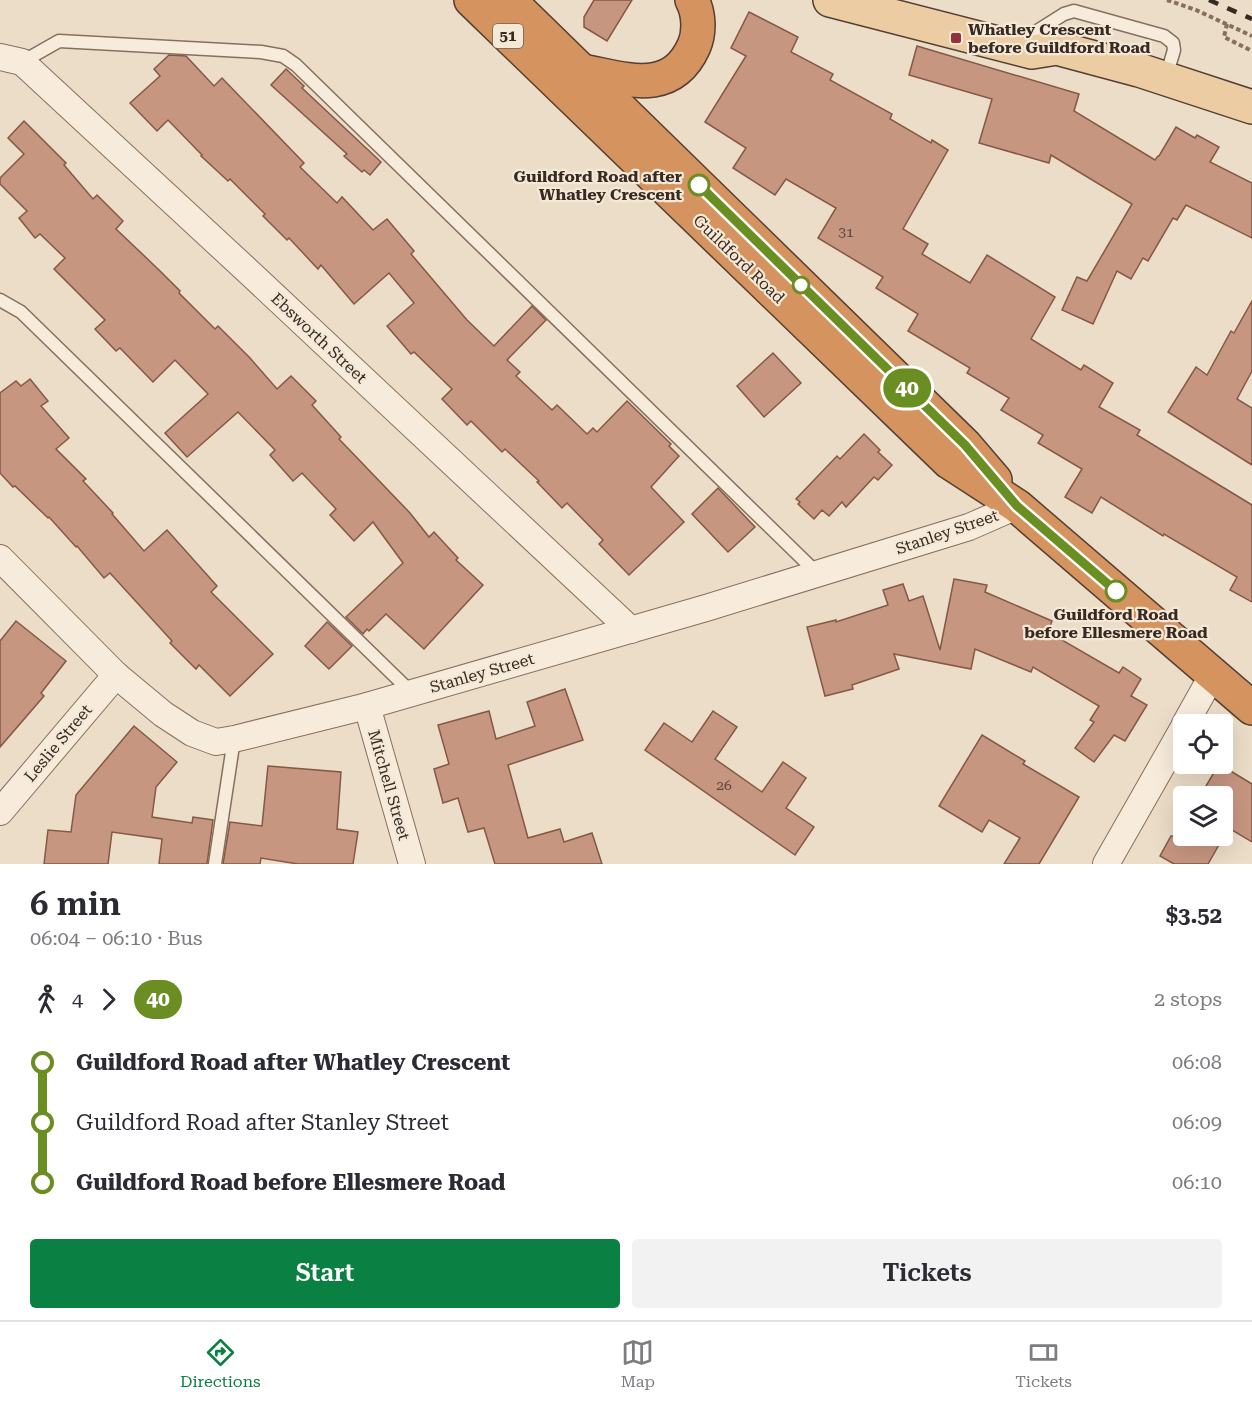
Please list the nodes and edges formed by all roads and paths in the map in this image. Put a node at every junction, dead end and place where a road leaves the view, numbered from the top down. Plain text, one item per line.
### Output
1 (471, 0) edge
2 (510, 0) edge
3 (692, 0) edge
4 (830, 0) edge
5 (912, 0) edge
6 (1167, 0) edge
7 (1227, 24) junction
8 (1252, 36) edge
9 (1047, 39) junction
10 (1252, 51) edge
11 (11, 60) edge
12 (582, 71) junction
13 (1252, 107) edge
14 (0, 300) edge
15 (1017, 506) junction
16 (2, 564) edge
17 (819, 574) junction
18 (631, 630) junction
19 (1214, 674) junction
20 (116, 675) junction
21 (412, 693) junction
22 (367, 706) junction
23 (1252, 708) edge
24 (1191, 714) edge
25 (234, 739) junction
26 (1173, 745) edge
27 (0, 812) edge
28 (215, 864) edge
29 (412, 864) edge
30 (1106, 864) edge

1 - 15 highway, Guildford Road / 51
2 - 12 highway, Guildford Road / 51
3 - 12 highway
4 - 9 main road
5 - 9 main road
6 - 7 path
7 - 8 path
7 - 10 path
9 - 13 main road
11 - 17 lane
11 - 18 street, Ebsworth Street
12 - 15 highway, Guildford Road / 51
14 - 21 lane
15 - 17 street, Stanley Street
15 - 19 highway, Guildford Road / 51
16 - 20 street, Stanley Street
17 - 18 street, Stanley Street
18 - 21 street, Stanley Street
19 - 23 highway, Guildford Road / 51
19 - 24 street
20 - 25 street, Stanley Street
20 - 27 street, Leslie Street
21 - 22 street, Stanley Street
22 - 25 street, Stanley Street
22 - 29 street, Mitchell Street
25 - 28 lane
26 - 30 street

